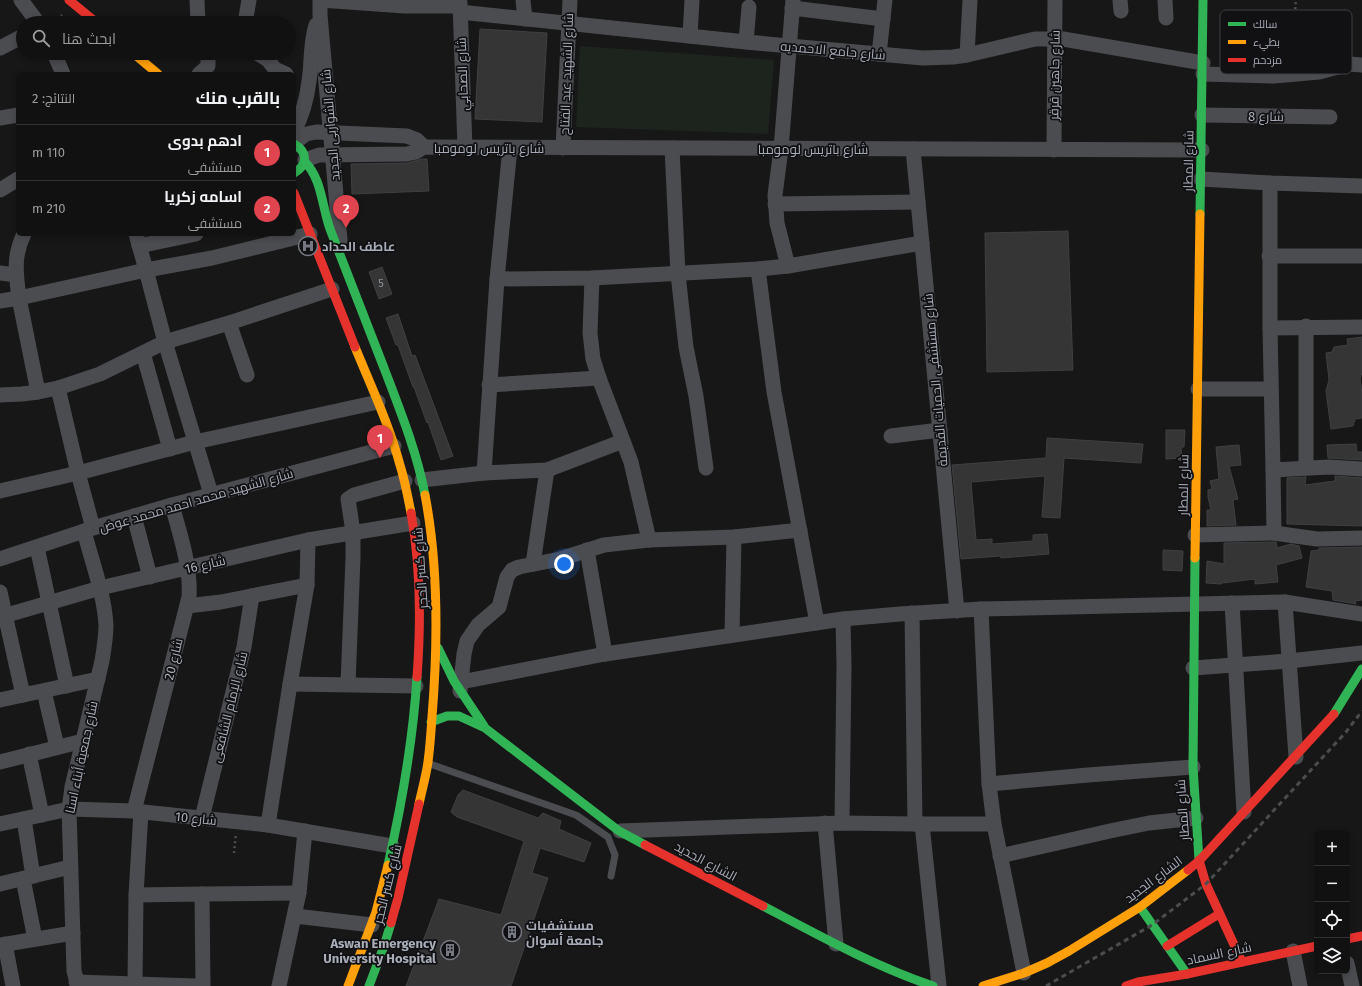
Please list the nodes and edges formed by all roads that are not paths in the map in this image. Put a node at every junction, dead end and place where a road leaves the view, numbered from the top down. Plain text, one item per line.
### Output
1 (21, 0) edge
2 (69, 0) edge
3 (197, 0) edge
4 (249, 0) edge
5 (320, 0) edge
6 (523, 0) edge
7 (570, 0) edge
8 (692, 0) edge
9 (885, 0) edge
10 (970, 0) edge
11 (1055, 0) edge
12 (1165, 0) edge
13 (1203, 0) edge
14 (793, 4) edge
15 (460, 6) edge
16 (749, 7) dead end
17 (320, 15) junction
18 (33, 16) edge
19 (88, 16) edge
20 (198, 16) edge
21 (246, 16) edge
22 (1166, 18) dead end
23 (525, 19) junction
24 (883, 19) junction
25 (568, 23) junction
26 (690, 36) junction
27 (1055, 38) junction
28 (16, 40) edge
29 (746, 42) junction
30 (789, 46) junction
31 (0, 48) edge
32 (879, 54) junction
33 (967, 55) junction
34 (57, 60) edge
35 (141, 60) edge
36 (208, 60) edge
37 (268, 60) edge
38 (1352, 64) edge
39 (1362, 65) edge
40 (1203, 68) junction
41 (1220, 70) edge
42 (62, 72) edge
43 (156, 72) edge
44 (201, 72) edge
45 (282, 72) edge
46 (1256, 74) edge
47 (1297, 74) edge
48 (296, 78) edge
49 (309, 82) junction
50 (16, 115) edge
51 (1202, 115) junction
52 (1330, 117) dead end
53 (0, 118) edge
54 (296, 127) edge
55 (330, 132) junction
56 (296, 142) edge
57 (296, 144) edge
58 (424, 147) junction
59 (465, 148) junction
60 (510, 148) junction
61 (563, 148) junction
62 (672, 148) junction
63 (781, 149) junction
64 (913, 149) junction
65 (1054, 150) junction
66 (1202, 150) junction
67 (332, 155) junction
68 (305, 161) junction
69 (296, 172) edge
70 (1201, 179) junction
71 (16, 180) edge
72 (1270, 183) junction
73 (1362, 186) edge
74 (0, 190) edge
75 (918, 202) junction
76 (774, 204) junction
77 (297, 208) edge
78 (310, 234) junction
79 (23, 236) edge
80 (177, 236) edge
81 (138, 240) edge
82 (922, 243) junction
83 (1269, 256) junction
84 (1362, 256) edge
85 (341, 258) junction
86 (788, 266) junction
87 (758, 269) junction
88 (146, 270) junction
89 (0, 273) edge
90 (678, 274) junction
91 (16, 275) junction
92 (592, 278) junction
93 (497, 279) junction
94 (332, 289) junction
95 (19, 298) junction
96 (0, 301) edge
97 (229, 323) junction
98 (1306, 326) junction
99 (1362, 327) edge
100 (1270, 328) junction
101 (164, 342) junction
102 (143, 353) junction
103 (247, 375) dead end
104 (599, 378) junction
105 (490, 385) junction
106 (58, 388) junction
107 (1198, 389) junction
108 (1271, 389) junction
109 (38, 392) junction
110 (0, 395) edge
111 (378, 402) junction
112 (940, 430) junction
113 (891, 436) dead end
114 (624, 441) junction
115 (195, 442) junction
116 (394, 446) junction
117 (170, 449) junction
118 (706, 468) dead end
119 (1306, 468) junction
120 (1362, 469) edge
121 (547, 470) junction
122 (1273, 470) junction
123 (78, 473) junction
124 (484, 474) junction
125 (422, 480) junction
126 (405, 481) junction
127 (0, 491) edge
128 (210, 494) junction
129 (172, 505) junction
130 (134, 516) junction
131 (413, 523) junction
132 (88, 530) junction
133 (800, 530) junction
134 (353, 532) junction
135 (1274, 533) junction
136 (1195, 535) junction
137 (734, 537) junction
138 (1362, 538) edge
139 (308, 540) junction
140 (649, 540) junction
141 (37, 547) junction
142 (587, 550) junction
143 (0, 559) edge
144 (533, 564) junction
145 (188, 568) junction
146 (150, 577) junction
147 (307, 585) junction
148 (100, 588) junction
149 (0, 592) edge
150 (252, 596) junction
151 (1285, 602) junction
152 (49, 603) junction
153 (1232, 603) junction
154 (1194, 604) junction
155 (187, 606) junction
156 (981, 610) junction
157 (957, 611) junction
158 (912, 613) junction
159 (1362, 614) edge
160 (3, 616) edge
161 (842, 619) junction
162 (817, 622) junction
163 (732, 635) junction
164 (436, 643) junction
165 (1362, 653) edge
166 (605, 654) junction
167 (1289, 661) junction
168 (1236, 664) junction
169 (1193, 668) junction
170 (1362, 669) edge
171 (98, 679) junction
172 (290, 684) junction
173 (348, 684) junction
174 (67, 686) junction
175 (416, 686) junction
176 (460, 687) junction
177 (44, 691) junction
178 (23, 695) junction
179 (0, 700) edge
180 (431, 722) junction
181 (485, 728) junction
182 (83, 741) junction
183 (57, 747) junction
184 (29, 754) junction
185 (1296, 757) junction
186 (0, 762) edge
187 (428, 763) junction
188 (1193, 767) junction
189 (988, 784) junction
190 (69, 809) junction
191 (138, 812) junction
192 (1244, 812) junction
193 (42, 815) junction
194 (202, 818) junction
195 (1196, 818) junction
196 (24, 819) junction
197 (842, 823) junction
198 (0, 824) edge
199 (825, 824) junction
200 (919, 824) junction
201 (994, 824) junction
202 (268, 825) junction
203 (305, 831) junction
204 (619, 831) junction
205 (392, 846) junction
206 (1000, 856) junction
207 (1198, 861) junction
208 (70, 867) junction
209 (611, 876) dead end
210 (28, 877) junction
211 (0, 884) edge
212 (299, 893) junction
213 (136, 894) junction
214 (202, 894) junction
215 (1140, 907) junction
216 (1219, 914) junction
217 (295, 916) junction
218 (372, 925) junction
219 (73, 933) junction
220 (1362, 936) edge
221 (1350, 938) edge
222 (35, 939) junction
223 (836, 944) junction
224 (3, 945) edge
225 (1167, 946) junction
226 (1314, 947) edge
227 (1293, 951) junction
228 (1242, 962) junction
229 (1024, 973) junction
230 (1187, 974) junction
231 (1349, 974) edge
232 (77, 984) edge
233 (135, 984) junction
234 (13, 986) edge
235 (195, 986) edge
236 (203, 986) edge
237 (279, 986) edge
238 (348, 986) edge
239 (369, 986) edge
240 (933, 986) edge
241 (939, 986) edge
242 (983, 986) edge
243 (1126, 986) edge
244 (1300, 986) edge
245 (1352, 986) edge

1 - 18 street
2 - 19 main road
3 - 20 street
4 - 21 street
5 - 15 street, شارع جامع الاحمديه
5 - 17 street, شارع الشواربى الجديد
6 - 23 street
7 - 25 street, شارع الشهيد عبد الفتاح
8 - 26 street
9 - 24 street
10 - 33 street
11 - 27 street, شارع جاهين قرقر
12 - 22 street
13 - 40 main road, شارع المطار
14 - 24 street
14 - 30 street
15 - 23 street, شارع جامع الاحمديه
15 - 59 street, شارع الصحابي
16 - 29 street
17 - 49 street, شارع الشواربى الجديد
17 - 55 street, شارع الشواربى الجديد
23 - 25 street, شارع جامع الاحمديه
24 - 32 street
25 - 26 street, شارع جامع الاحمديه
25 - 61 street, شارع الشهيد عبد الفتاح
26 - 29 street, شارع جامع الاحمديه
27 - 33 street, شارع جامع الاحمديه
27 - 40 street, شارع جامع الاحمديه
27 - 65 street, شارع جاهين قرقر
28 - 31 street
29 - 30 street, شارع جامع الاحمديه
30 - 32 street, شارع جامع الاحمديه
30 - 63 street
32 - 33 street, شارع جامع الاحمديه
34 - 42 street
35 - 43 main road
36 - 44 street
37 - 45 street
38 - 39 street, شارع جامع الاحمديه
40 - 41 street, شارع جامع الاحمديه
40 - 51 main road, شارع المطار
46 - 47 street, شارع جامع الاحمديه
48 - 49 street
49 - 54 street, شارع الشواربى الجديد
50 - 53 street
51 - 52 street, شارع 8
51 - 66 main road, شارع المطار
55 - 56 street, شارع باتريس لومومبا
55 - 58 street, شارع باتريس لومومبا
55 - 67 street, شارع الشواربى الجديد
57 - 68 main road, شارع كسر الحجر
58 - 59 street, شارع باتريس لومومبا
58 - 67 street, شارع باتريس لومومبا
59 - 60 street, شارع باتريس لومومبا
60 - 61 street, شارع باتريس لومومبا
60 - 93 street
61 - 62 street, شارع باتريس لومومبا
62 - 63 street, شارع باتريس لومومبا
62 - 90 street
63 - 64 street, شارع باتريس لومومبا
63 - 76 street
64 - 65 street, شارع باتريس لومومبا
64 - 75 street, شارع مستشفى الحميات القديمة
65 - 66 street, شارع باتريس لومومبا
66 - 70 main road, شارع المطار
67 - 68 street, شارع باتريس لومومبا
67 - 85 street, شارع الشواربى الجديد
68 - 69 main road
68 - 85 main road, شارع كسر الحجر
70 - 72 street
70 - 107 main road, شارع المطار
71 - 74 street
72 - 73 street
72 - 83 street
75 - 76 street
75 - 82 street, شارع مستشفى الحميات القديمة
76 - 86 street
77 - 78 main road, شارع كسر الحجر
78 - 88 street
78 - 94 main road, شارع كسر الحجر
79 - 91 street
80 - 81 street
81 - 88 street
82 - 86 street
82 - 112 street, شارع مستشفى الحميات القديمة
83 - 84 street
83 - 100 street
85 - 125 main road, شارع كسر الحجر
86 - 87 street
87 - 90 street
87 - 133 street
88 - 95 street
88 - 101 street
89 - 91 street
90 - 92 street
90 - 118 street
91 - 95 street
92 - 93 street
92 - 104 street
93 - 105 street
94 - 97 street
94 - 111 main road, شارع كسر الحجر
95 - 96 street
95 - 109 street
97 - 101 street
97 - 103 street
98 - 99 street
98 - 100 street
98 - 119 street
100 - 108 street
101 - 102 street
101 - 115 street
102 - 106 street
102 - 117 street
104 - 105 street
104 - 114 street
105 - 124 street
106 - 109 street
106 - 123 street, شارع جمعية أبناء اسنا
107 - 108 street
107 - 136 main road, شارع المطار
108 - 122 street
109 - 110 street
111 - 115 street
111 - 116 main road, شارع كسر الحجر
112 - 113 street
112 - 157 street, شارع مستشفى الحميات القديمة
114 - 121 street
114 - 140 street
115 - 117 street
115 - 128 street
116 - 126 main road, شارع كسر الحجر
116 - 128 street, شارع الشهيد محمد احمد محمد عوض
117 - 123 street
119 - 120 street
119 - 122 street
121 - 124 street
121 - 144 street
122 - 135 street
123 - 127 street
123 - 132 street, شارع جمعية أبناء اسنا
124 - 125 street
125 - 164 main road, شارع كسر الحجر
126 - 131 main road, شارع كسر الحجر
126 - 134 street
128 - 129 street, شارع الشهيد محمد احمد محمد عوض
129 - 130 street, شارع الشهيد محمد احمد محمد عوض
129 - 145 street, شارع 20
130 - 132 street, شارع الشهيد محمد احمد محمد عوض
130 - 146 street
131 - 134 street, شارع 16
131 - 175 main road, شارع كسر الحجر
132 - 141 street, شارع الشهيد محمد احمد محمد عوض
132 - 148 street, شارع جمعية أبناء اسنا
133 - 137 street
133 - 162 street
134 - 139 street, شارع 16
134 - 173 street
135 - 136 street
135 - 138 street
136 - 154 main road, شارع المطار
137 - 140 street
137 - 163 street
139 - 145 street, شارع 16
139 - 147 street
140 - 142 street
141 - 143 street, شارع الشهيد محمد احمد محمد عوض
141 - 152 street
142 - 144 street
142 - 166 street
144 - 176 street
145 - 146 street, شارع 16
145 - 155 street, شارع 20
146 - 148 street, شارع 16
147 - 150 street
147 - 172 street
148 - 152 street, شارع 16
148 - 171 street, شارع جمعية أبناء اسنا
149 - 160 street
150 - 155 street
150 - 194 street, شارع الإمام الشافعى
151 - 153 street
151 - 159 street
151 - 167 street
152 - 160 street, شارع 16
152 - 174 street
153 - 154 street
153 - 168 street
154 - 156 street
154 - 169 main road, شارع المطار
155 - 191 street, شارع 20
156 - 157 street
156 - 189 street
157 - 158 street
158 - 161 street
158 - 200 street
160 - 178 street
161 - 162 street
161 - 197 street
162 - 163 street
163 - 166 street
164 - 176 main road, الشارع الجديد
164 - 180 main road, شارع كسر الحجر
165 - 167 street
166 - 176 street
167 - 168 street
167 - 185 street
168 - 169 street
168 - 192 street
169 - 188 main road, شارع المطار
170 - 185 main road, الشارع الجديد
171 - 174 street
171 - 182 street, شارع جمعية أبناء اسنا
172 - 173 street
172 - 202 street
173 - 175 street
174 - 177 street
175 - 205 main road, شارع كسر الحجر
176 - 181 main road, الشارع الجديد
177 - 178 street
177 - 183 street
178 - 179 street
180 - 181 main road, الشارع الجديد
180 - 187 main road, شارع كسر الحجر
181 - 204 main road, الشارع الجديد
182 - 183 street
182 - 190 street, شارع جمعية أبناء اسنا
183 - 184 street
184 - 186 street
184 - 193 street
185 - 192 main road, الشارع الجديد
187 - 209 lane
187 - 239 main road, شارع كسر الحجر
188 - 189 street
188 - 195 main road, شارع المطار
189 - 201 street
190 - 191 street, شارع 10
190 - 193 street, شارع 10
190 - 208 street, شارع جمعية أبناء اسنا
191 - 194 street, شارع 10
191 - 213 street, شارع 20
192 - 207 main road, الشارع الجديد
193 - 196 street, شارع 10
194 - 202 street, شارع 10
195 - 206 street
195 - 207 main road, شارع المطار
196 - 198 street, شارع 10
196 - 210 street
197 - 199 street
197 - 200 street
199 - 204 street
199 - 223 street
200 - 201 street
200 - 241 street
201 - 206 street
202 - 203 street, شارع 10
203 - 205 street, شارع 10
203 - 212 street
204 - 223 main road, الشارع الجديد
205 - 218 main road, شارع كسر الحجر
206 - 229 street
207 - 215 main road, الشارع الجديد
207 - 216 main road, شارع المطار
208 - 210 street
208 - 219 street, شارع جمعية أبناء اسنا
210 - 211 street
210 - 222 street
212 - 214 street
212 - 217 street
213 - 214 street
213 - 233 street, شارع 20
214 - 236 street
215 - 225 main road
215 - 229 main road, الشارع الجديد
216 - 225 main road
216 - 228 main road, شارع المطار
217 - 218 street
217 - 237 street
218 - 238 main road, شارع كسر الحجر
219 - 222 street
219 - 232 street, شارع جمعية أبناء اسنا
220 - 221 main road
222 - 224 street
223 - 240 main road, الشارع الجديد
224 - 234 street
225 - 230 main road
226 - 227 main road, شارع السماد
227 - 228 main road, شارع السماد
227 - 244 street
228 - 230 main road, شارع السماد
229 - 242 main road, الشارع الجديد
230 - 243 main road, شارع السماد
231 - 245 street
232 - 233 street
233 - 235 street

